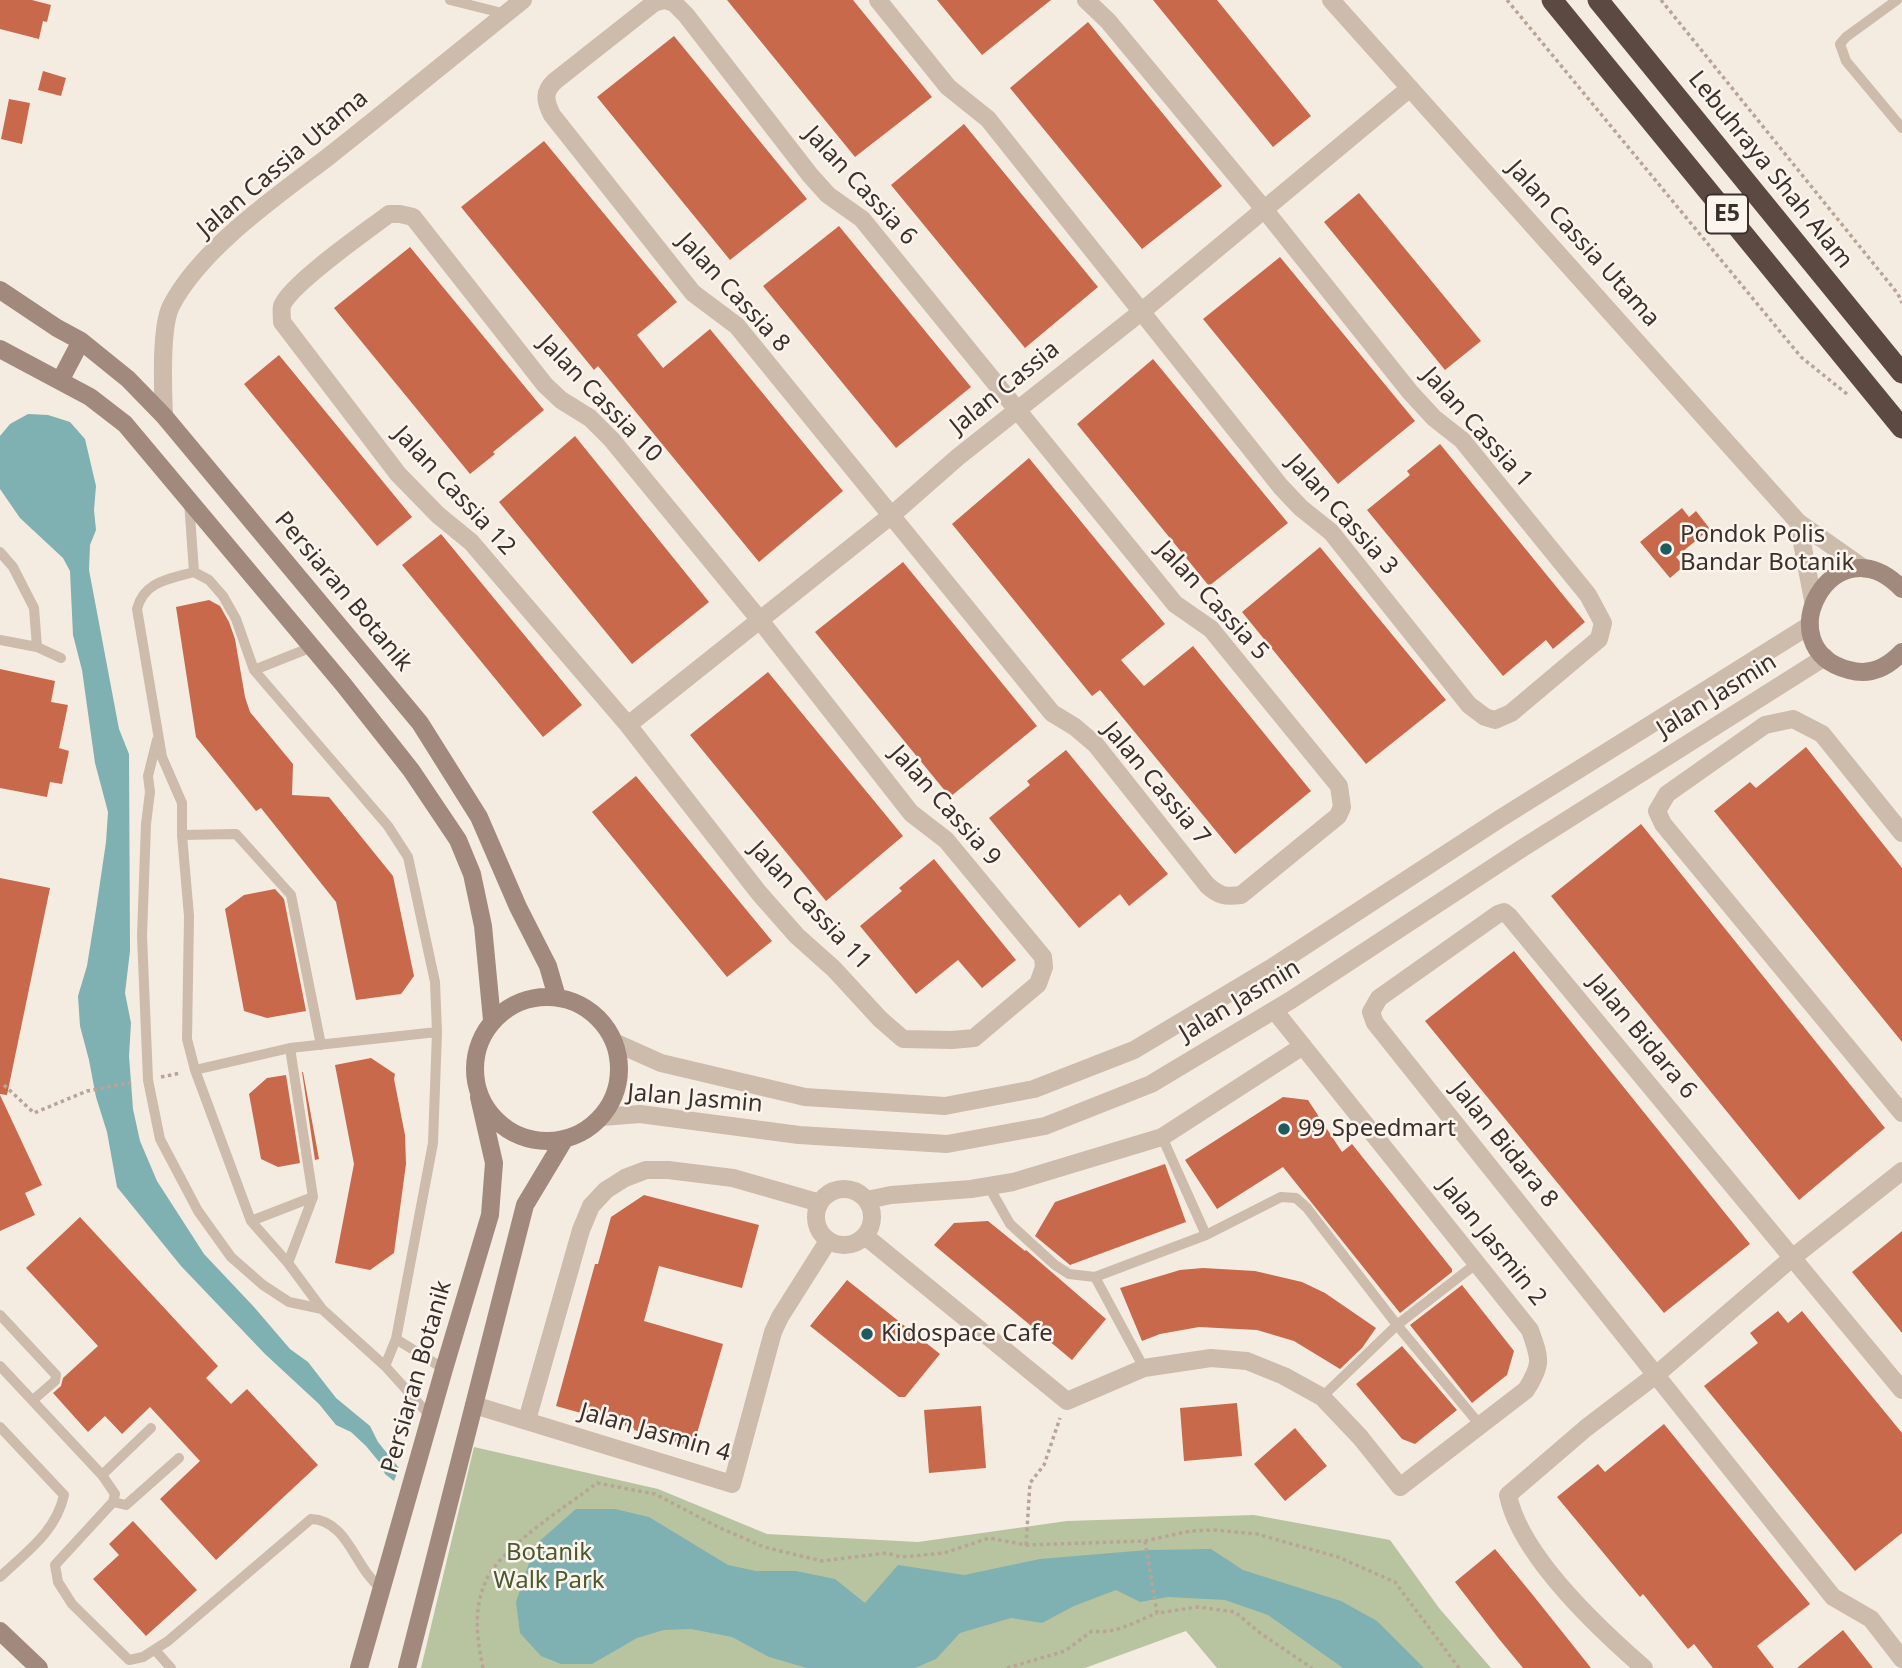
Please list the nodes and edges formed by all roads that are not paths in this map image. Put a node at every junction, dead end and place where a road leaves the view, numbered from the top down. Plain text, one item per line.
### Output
1 (450, 0) edge
2 (523, 0) edge
3 (664, 0) edge
4 (878, 0) edge
5 (1086, 0) edge
6 (1331, 0) edge
7 (1552, 0) edge
8 (1598, 0) edge
9 (1897, 0) edge
10 (506, 14) junction
11 (603, 43) joint
12 (1410, 88) junction
13 (1902, 128) edge
14 (1264, 209) junction
15 (335, 254) joint
16 (0, 290) edge
17 (1141, 312) junction
18 (81, 341) junction
19 (0, 349) edge
20 (1902, 373) edge
21 (60, 381) junction
22 (1017, 409) junction
23 (164, 416) junction
24 (1902, 428) edge
25 (189, 500) junction
26 (892, 514) junction
27 (1798, 522) junction
28 (0, 552) edge
29 (1865, 569) junction
30 (194, 572) junction
31 (1902, 589) edge
32 (1814, 600) junction
33 (759, 618) junction
34 (1810, 625) junction
35 (0, 640) edge
36 (37, 647) junction
37 (312, 647) junction
38 (1902, 652) edge
39 (1825, 657) junction
40 (61, 658) dead end
41 (1879, 669) junction
42 (254, 670) junction
43 (1902, 676) edge
44 (1554, 679) joint
45 (628, 725) junction
46 (159, 736) junction
47 (1902, 833) edge
48 (182, 835) junction
49 (1289, 857) joint
50 (1436, 958) joint
51 (557, 997) junction
52 (1275, 1010) junction
53 (492, 1020) junction
54 (994, 1023) joint
55 (437, 1032) junction
56 (614, 1042) junction
57 (321, 1045) junction
58 (1303, 1046) junction
59 (290, 1048) junction
60 (195, 1070) junction
61 (479, 1097) junction
62 (1902, 1113) edge
63 (602, 1117) junction
64 (1161, 1137) junction
65 (564, 1140) junction
66 (1902, 1171) edge
67 (989, 1186) junction
68 (313, 1197) junction
69 (867, 1200) junction
70 (820, 1203) junction
71 (251, 1221) junction
72 (1206, 1235) junction
73 (865, 1236) junction
74 (828, 1241) junction
75 (1792, 1258) junction
76 (1477, 1262) junction
77 (288, 1263) junction
78 (1095, 1277) junction
79 (322, 1309) junction
80 (0, 1315) edge
81 (1397, 1325) junction
82 (396, 1339) junction
83 (0, 1366) edge
84 (385, 1366) junction
85 (1144, 1368) junction
86 (444, 1369) junction
87 (1657, 1374) junction
88 (1902, 1390) edge
89 (1322, 1397) junction
90 (33, 1400) junction
91 (474, 1405) junction
92 (431, 1417) junction
93 (527, 1420) junction
94 (1479, 1425) junction
95 (0, 1427) edge
96 (151, 1427) dead end
97 (179, 1458) dead end
98 (102, 1475) junction
99 (113, 1503) junction
100 (0, 1577) edge
101 (382, 1590) junction
102 (0, 1631) edge
103 (155, 1650) junction
104 (143, 1657) junction
105 (1902, 1659) edge
106 (39, 1668) edge
107 (151, 1668) edge
108 (171, 1668) edge
109 (359, 1668) edge
110 (407, 1668) edge
111 (1644, 1668) edge

1 - 10 lane
2 - 10 street, Jalan Cassia Utama
3 - 11 street, Jalan Cassia 6
3 - 22 street, Jalan Cassia 6
4 - 17 street
5 - 14 street, Jalan Cassia 1
6 - 12 street, Jalan Cassia Utama
7 - 24 highway, E5
8 - 20 highway, Lebuhraya Shah Alam / E5
9 - 13 lane
10 - 23 street, Jalan Cassia Utama
11 - 26 street, Jalan Cassia 8
12 - 14 street, Jalan Cassia
12 - 27 street, Jalan Cassia Utama
14 - 17 street, Jalan Cassia
14 - 44 street, Jalan Cassia 1
15 - 33 street, Jalan Cassia 10
15 - 45 street, Jalan Cassia 12
16 - 18 main road, Persiaran Botanik
17 - 22 street, Jalan Cassia
17 - 44 street, Jalan Cassia 3
18 - 21 main road
18 - 23 main road, Persiaran Botanik
19 - 21 main road
21 - 25 main road
22 - 26 street, Jalan Cassia
22 - 49 street, Jalan Cassia 5
23 - 51 main road, Persiaran Botanik
25 - 30 lane
25 - 37 main road
26 - 33 street, Jalan Cassia
26 - 49 street, Jalan Cassia 7
27 - 29 street, Jalan Cassia Utama
27 - 32 street
28 - 36 lane
29 - 31 main road
29 - 32 main road
30 - 42 lane
30 - 46 lane
32 - 34 main road
33 - 45 street, Jalan Cassia
33 - 54 street, Jalan Cassia 9
34 - 39 main road
34 - 56 street, Jalan Jasmin
35 - 36 lane
36 - 40 lane
37 - 42 lane
37 - 53 main road
38 - 41 main road
39 - 41 main road
39 - 52 street, Jalan Jasmin
41 - 43 main road
42 - 55 lane
45 - 54 street, Jalan Cassia 11
46 - 48 lane
46 - 79 lane
47 - 62 street
48 - 57 lane
48 - 60 lane
50 - 75 street, Jalan Bidara 6
50 - 87 street, Jalan Bidara 8
51 - 53 main road
51 - 56 main road
52 - 58 street, Jalan Jasmin 2
52 - 63 street, Jalan Jasmin
53 - 61 main road
55 - 57 lane
55 - 82 lane
56 - 63 main road
57 - 59 lane
58 - 64 street
58 - 76 street, Jalan Jasmin 2
59 - 60 lane
59 - 68 lane
60 - 71 lane
61 - 65 main road
61 - 86 main road, Persiaran Botanik
63 - 65 main road
64 - 67 street
64 - 72 lane
65 - 91 main road
66 - 75 street
67 - 69 street
67 - 78 lane
68 - 71 lane
68 - 77 lane
69 - 70 street
69 - 73 street
70 - 74 street
70 - 93 street
71 - 77 lane
72 - 78 lane
72 - 81 lane
73 - 74 street
73 - 85 street
74 - 93 street, Jalan Jasmin 4
75 - 87 street
75 - 88 street, Jalan Bidara 6
76 - 81 lane
76 - 94 street, Jalan Jasmin 2
77 - 79 lane
78 - 85 lane
79 - 84 lane
80 - 90 lane
81 - 89 lane
81 - 94 lane
82 - 84 lane
82 - 86 lane
83 - 90 lane
84 - 92 lane
85 - 89 street
86 - 92 main road, Persiaran Botanik
87 - 105 street, Jalan Bidara 8
87 - 111 street
89 - 94 street, Jalan Jasmin 2
90 - 98 lane
91 - 93 street, Jalan Jasmin 4
91 - 110 main road
92 - 101 main road, Persiaran Botanik
95 - 100 lane
96 - 98 lane
97 - 99 lane
98 - 99 lane
99 - 104 lane
101 - 103 lane
101 - 109 main road, Persiaran Botanik
102 - 106 main road
103 - 104 lane
103 - 108 lane
104 - 107 lane

